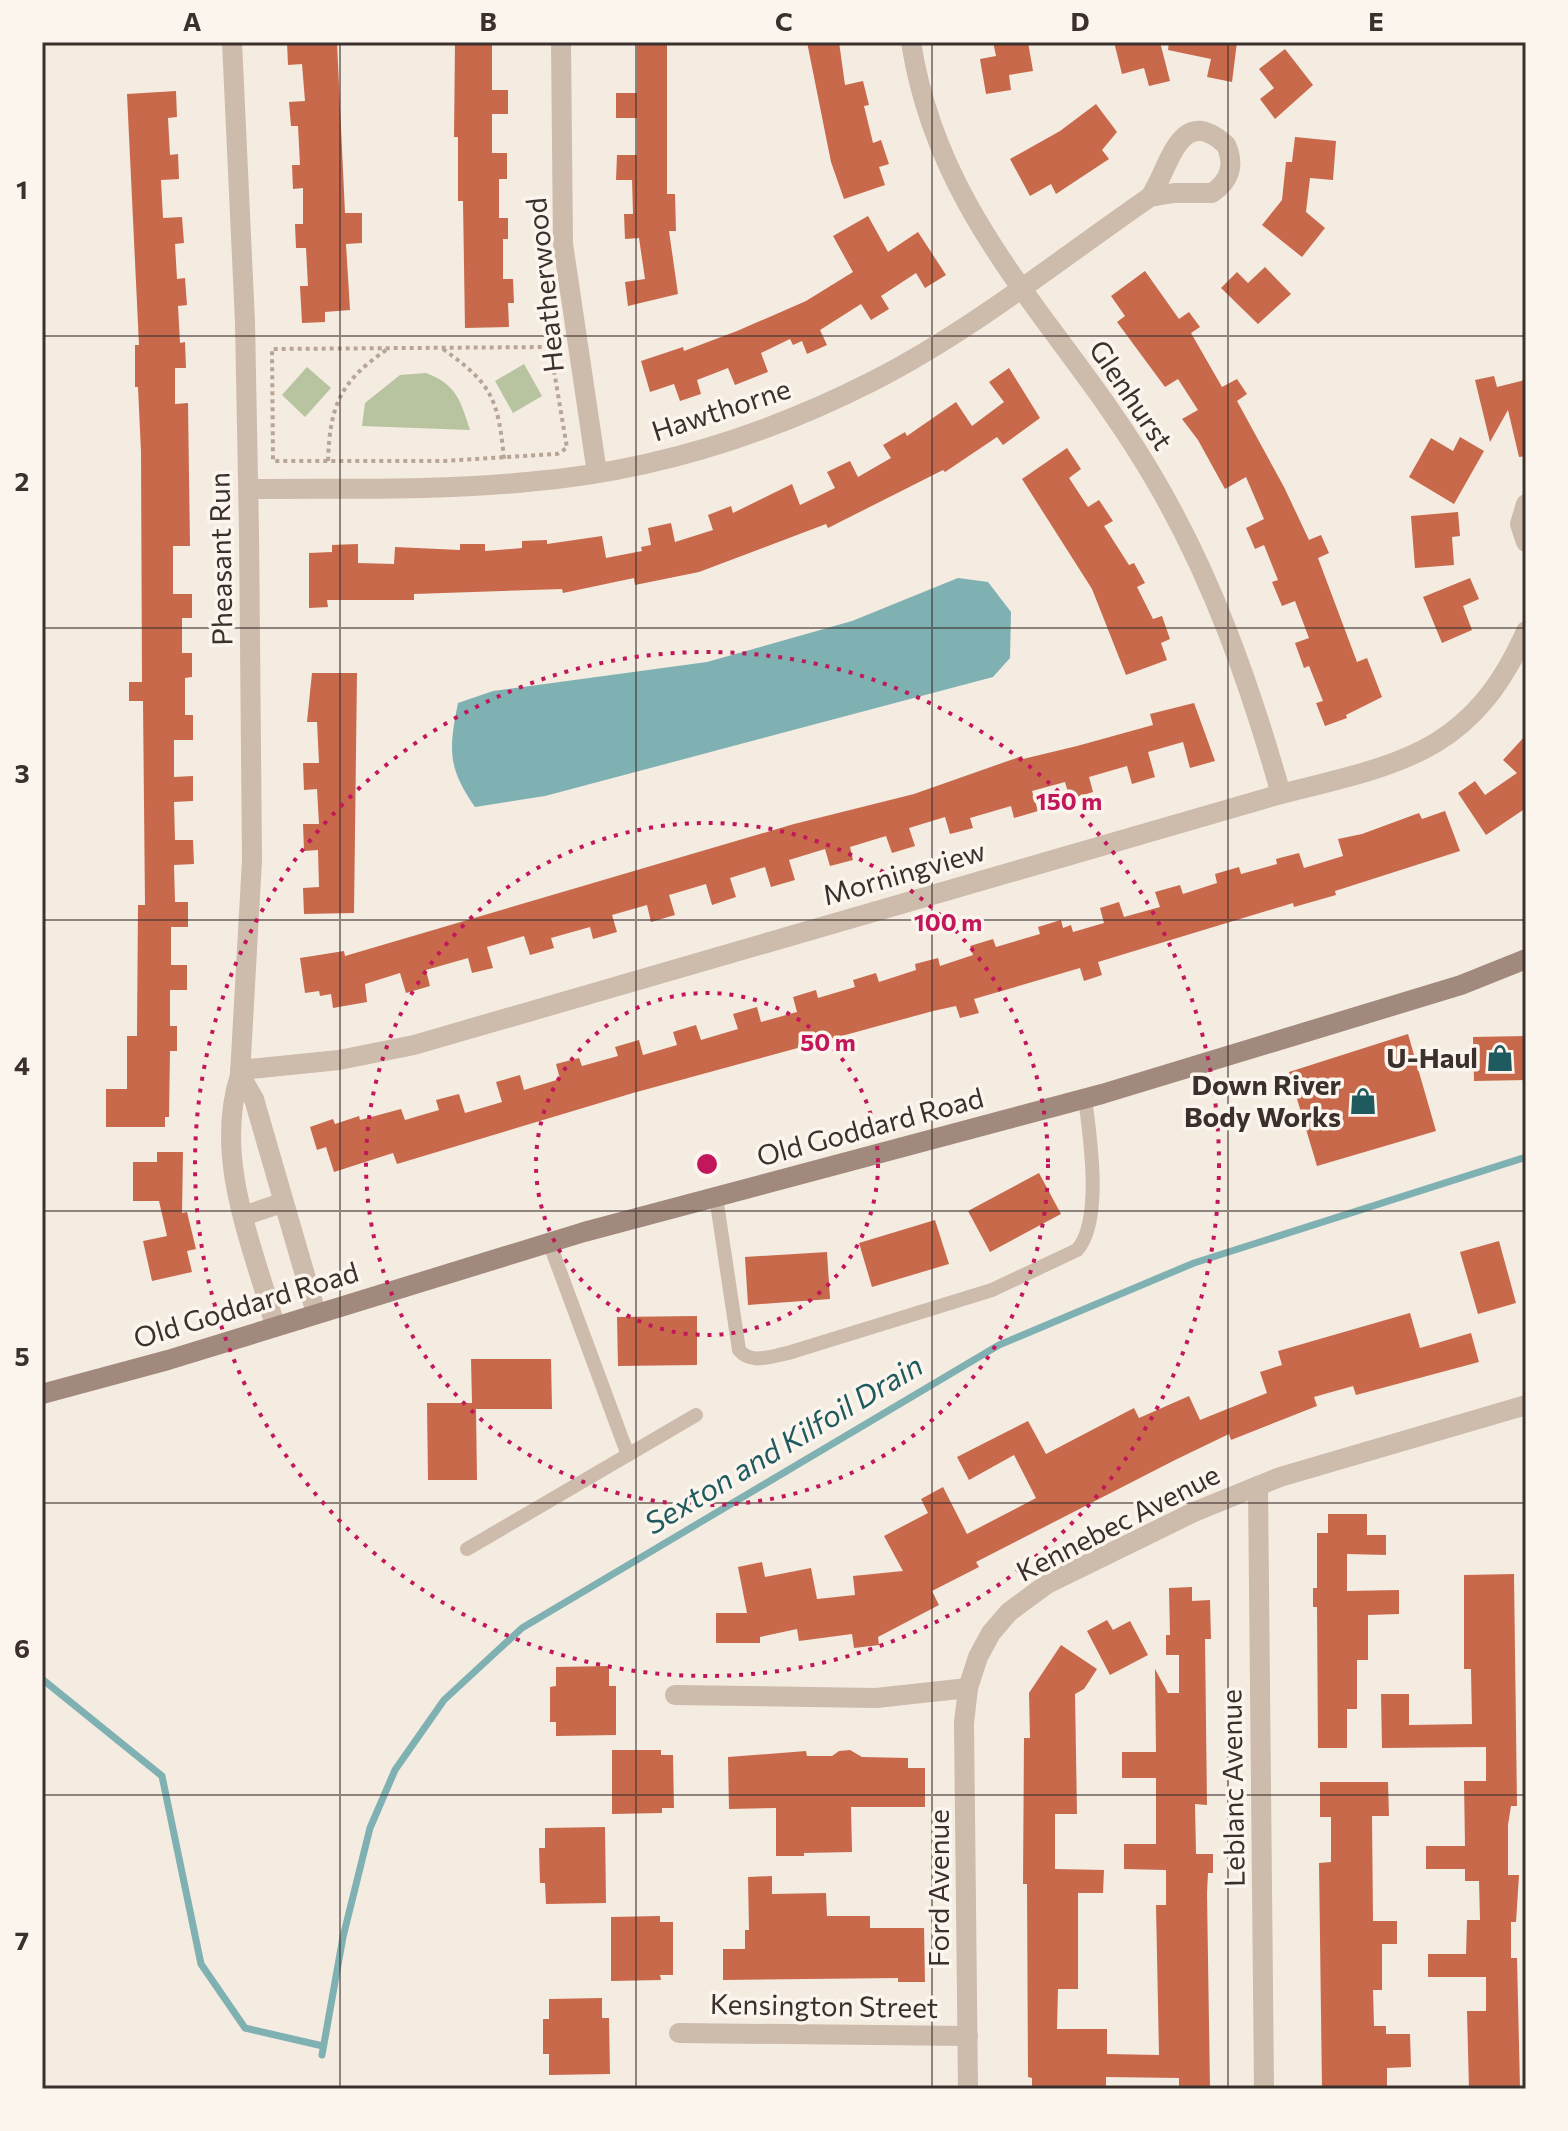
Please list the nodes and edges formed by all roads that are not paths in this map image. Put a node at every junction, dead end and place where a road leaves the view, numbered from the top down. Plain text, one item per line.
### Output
1 (225, 42) edge
2 (232, 42) edge
3 (561, 42) edge
4 (911, 42) edge
5 (1150, 197) dead end
6 (1020, 286) junction
7 (597, 473) junction
8 (249, 489) junction
9 (1526, 504) edge
10 (1526, 542) edge
11 (1526, 631) edge
12 (1281, 794) junction
13 (1526, 959) edge
14 (240, 1072) junction
15 (1085, 1098) junction
16 (716, 1197) junction
17 (282, 1203) junction
18 (243, 1216) junction
19 (549, 1242) junction
20 (316, 1313) junction
21 (275, 1326) junction
22 (42, 1394) edge
23 (1526, 1405) edge
24 (696, 1415) dead end
25 (628, 1455) junction
26 (1258, 1486) junction
27 (467, 1549) dead end
28 (968, 1688) junction
29 (675, 1695) dead end
30 (679, 2033) dead end
31 (968, 2036) junction
32 (968, 2089) edge
33 (1264, 2089) edge

1 - 2 street
2 - 8 street, Pheasant Run
3 - 7 street, Heatherwood
4 - 6 street, Glenhurst
5 - 6 street, Hawthorne
6 - 7 street, Hawthorne
6 - 12 street, Glenhurst
7 - 8 street, Hawthorne
8 - 14 street, Pheasant Run
9 - 10 street
11 - 12 street, Morningview
12 - 14 street, Morningview
13 - 15 street, Old Goddard Road
14 - 17 street, Pheasant Run
14 - 18 street, Pheasant Run
15 - 16 street, Old Goddard Road
15 - 16 lane
16 - 19 street, Old Goddard Road
17 - 18 street
17 - 20 street, Pheasant Run
18 - 21 street, Pheasant Run
19 - 20 street, Old Goddard Road
19 - 25 lane
20 - 21 street, Old Goddard Road
21 - 22 street, Old Goddard Road
23 - 26 street, Kennebec Avenue
24 - 25 lane
25 - 27 lane
26 - 28 street, Kennebec Avenue
26 - 33 street, Leblanc Avenue
28 - 29 street
28 - 31 street, Ford Avenue
30 - 31 street, Kensington Street
31 - 32 street, Ford Avenue

